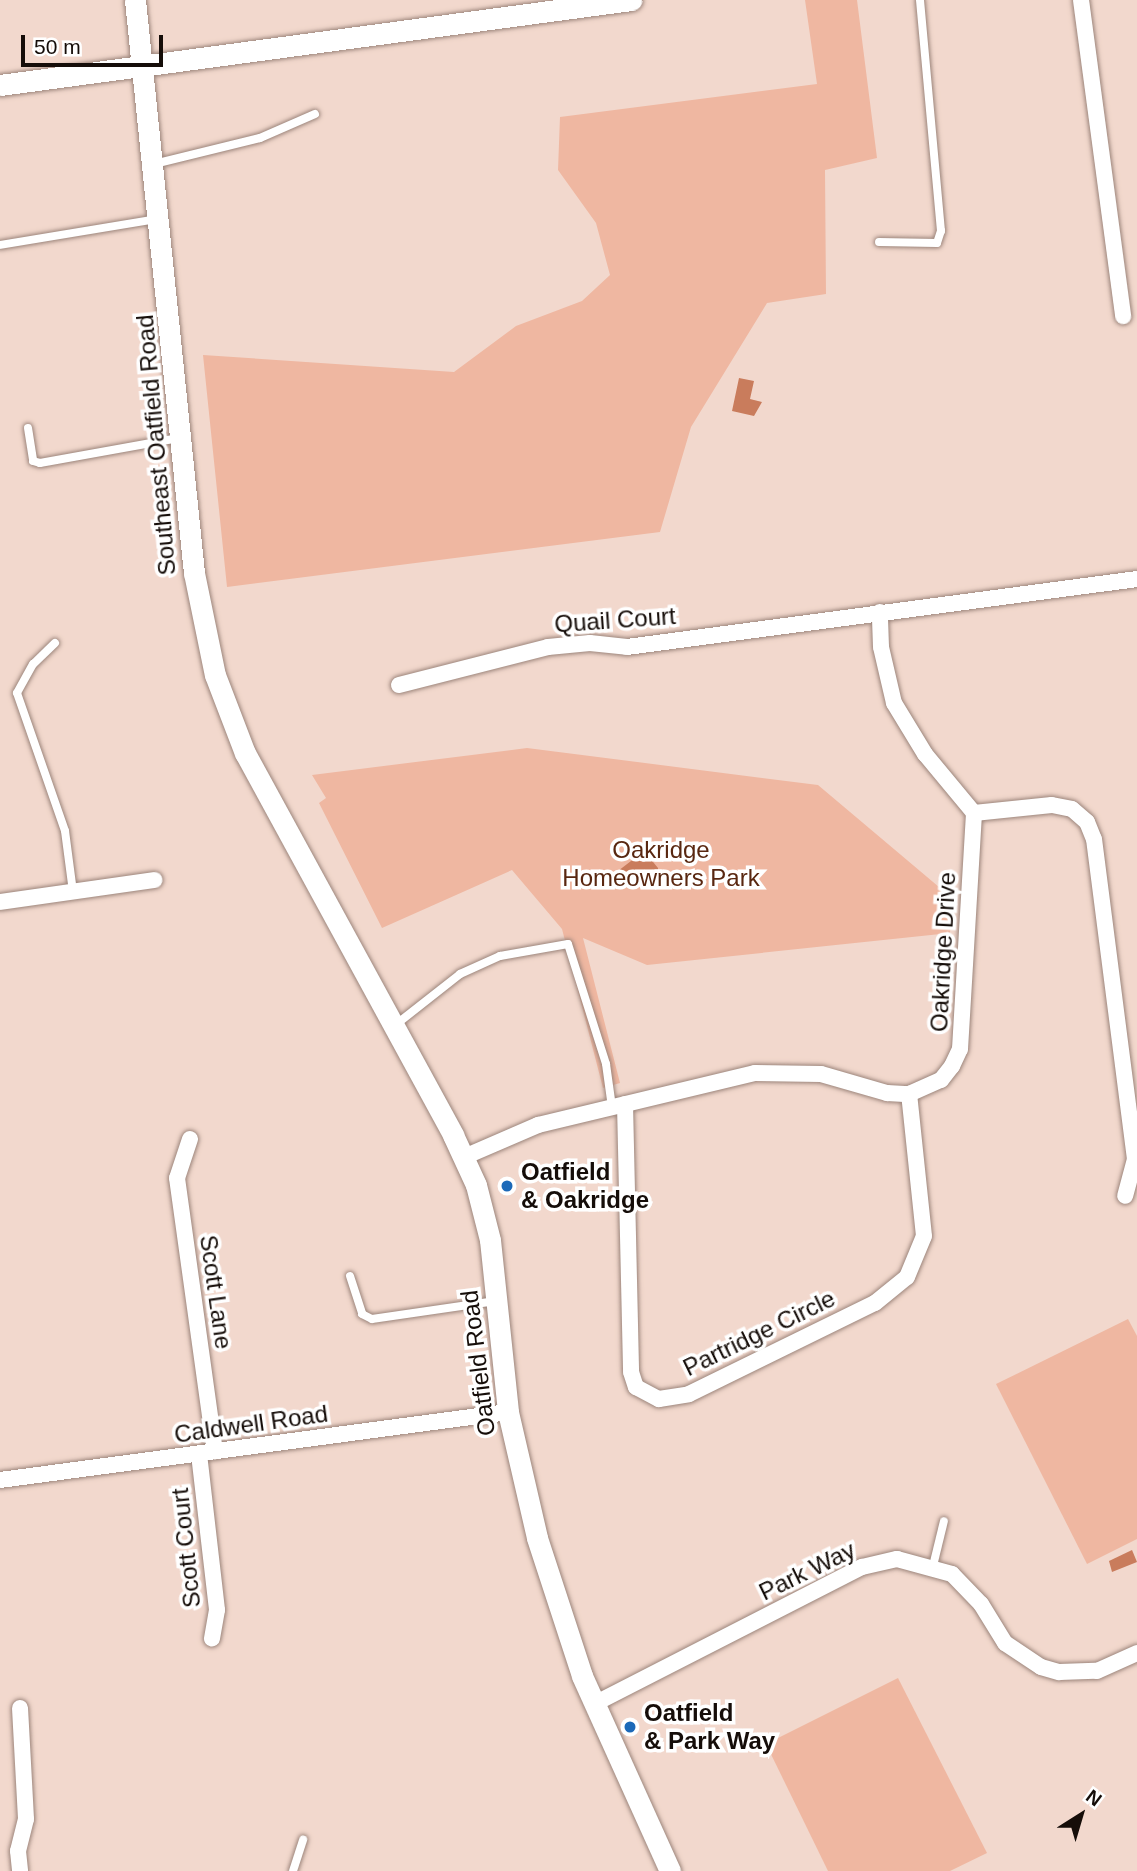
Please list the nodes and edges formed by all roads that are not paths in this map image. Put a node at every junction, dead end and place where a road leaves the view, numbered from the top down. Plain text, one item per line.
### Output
1 (135, 0) edge
2 (631, 0) edge
3 (919, 0) edge
4 (1081, 0) edge
5 (142, 65) junction
6 (0, 85) edge
7 (315, 114) dead end
8 (154, 164) junction
9 (160, 218) junction
10 (879, 242) dead end
11 (0, 245) edge
12 (1123, 316) dead end
13 (28, 428) dead end
14 (180, 438) junction
15 (1137, 579) edge
16 (880, 612) junction
17 (55, 643) dead end
18 (399, 685) dead end
19 (974, 813) junction
20 (304, 865) joint
21 (155, 880) dead end
22 (73, 892) junction
23 (0, 902) edge
24 (394, 1026) junction
25 (909, 1094) junction
26 (619, 1106) junction
27 (190, 1139) dead end
28 (464, 1157) junction
29 (1125, 1196) dead end
30 (350, 1276) dead end
31 (496, 1301) junction
32 (508, 1412) junction
33 (207, 1452) junction
34 (0, 1480) edge
35 (944, 1521) dead end
36 (933, 1566) junction
37 (212, 1639) dead end
38 (1137, 1653) edge
39 (594, 1704) junction
40 (20, 1708) dead end
41 (303, 1840) dead end
42 (20, 1871) edge
43 (293, 1871) edge
44 (670, 1871) edge

1 - 5 main road, Southeast Oatfield Road
2 - 5 main road
3 - 10 lane
4 - 12 street
5 - 6 main road
5 - 8 main road, Southeast Oatfield Road
7 - 8 lane
8 - 9 main road, Southeast Oatfield Road
9 - 11 lane
9 - 14 main road, Southeast Oatfield Road
13 - 14 lane
14 - 20 main road, Southeast Oatfield Road
15 - 16 street
16 - 18 street, Quail Court
16 - 19 street
17 - 22 lane
19 - 25 street, Oakridge Drive
19 - 29 street
20 - 24 main road, Oatfield Road
21 - 22 street
22 - 23 street
24 - 26 lane
24 - 28 main road, Oatfield Road
25 - 26 street
25 - 26 street, Partridge Circle
26 - 28 street
27 - 33 street, Scott Lane
28 - 31 main road, Oatfield Road
30 - 31 lane
31 - 32 main road, Oatfield Road
32 - 33 street, Caldwell Road
32 - 39 main road, Oatfield Road
33 - 34 street, Caldwell Road
33 - 37 street, Scott Court
35 - 36 lane
36 - 38 street, Park Way
36 - 39 street, Park Way
39 - 44 main road, Oatfield Road
40 - 42 street
41 - 43 lane

